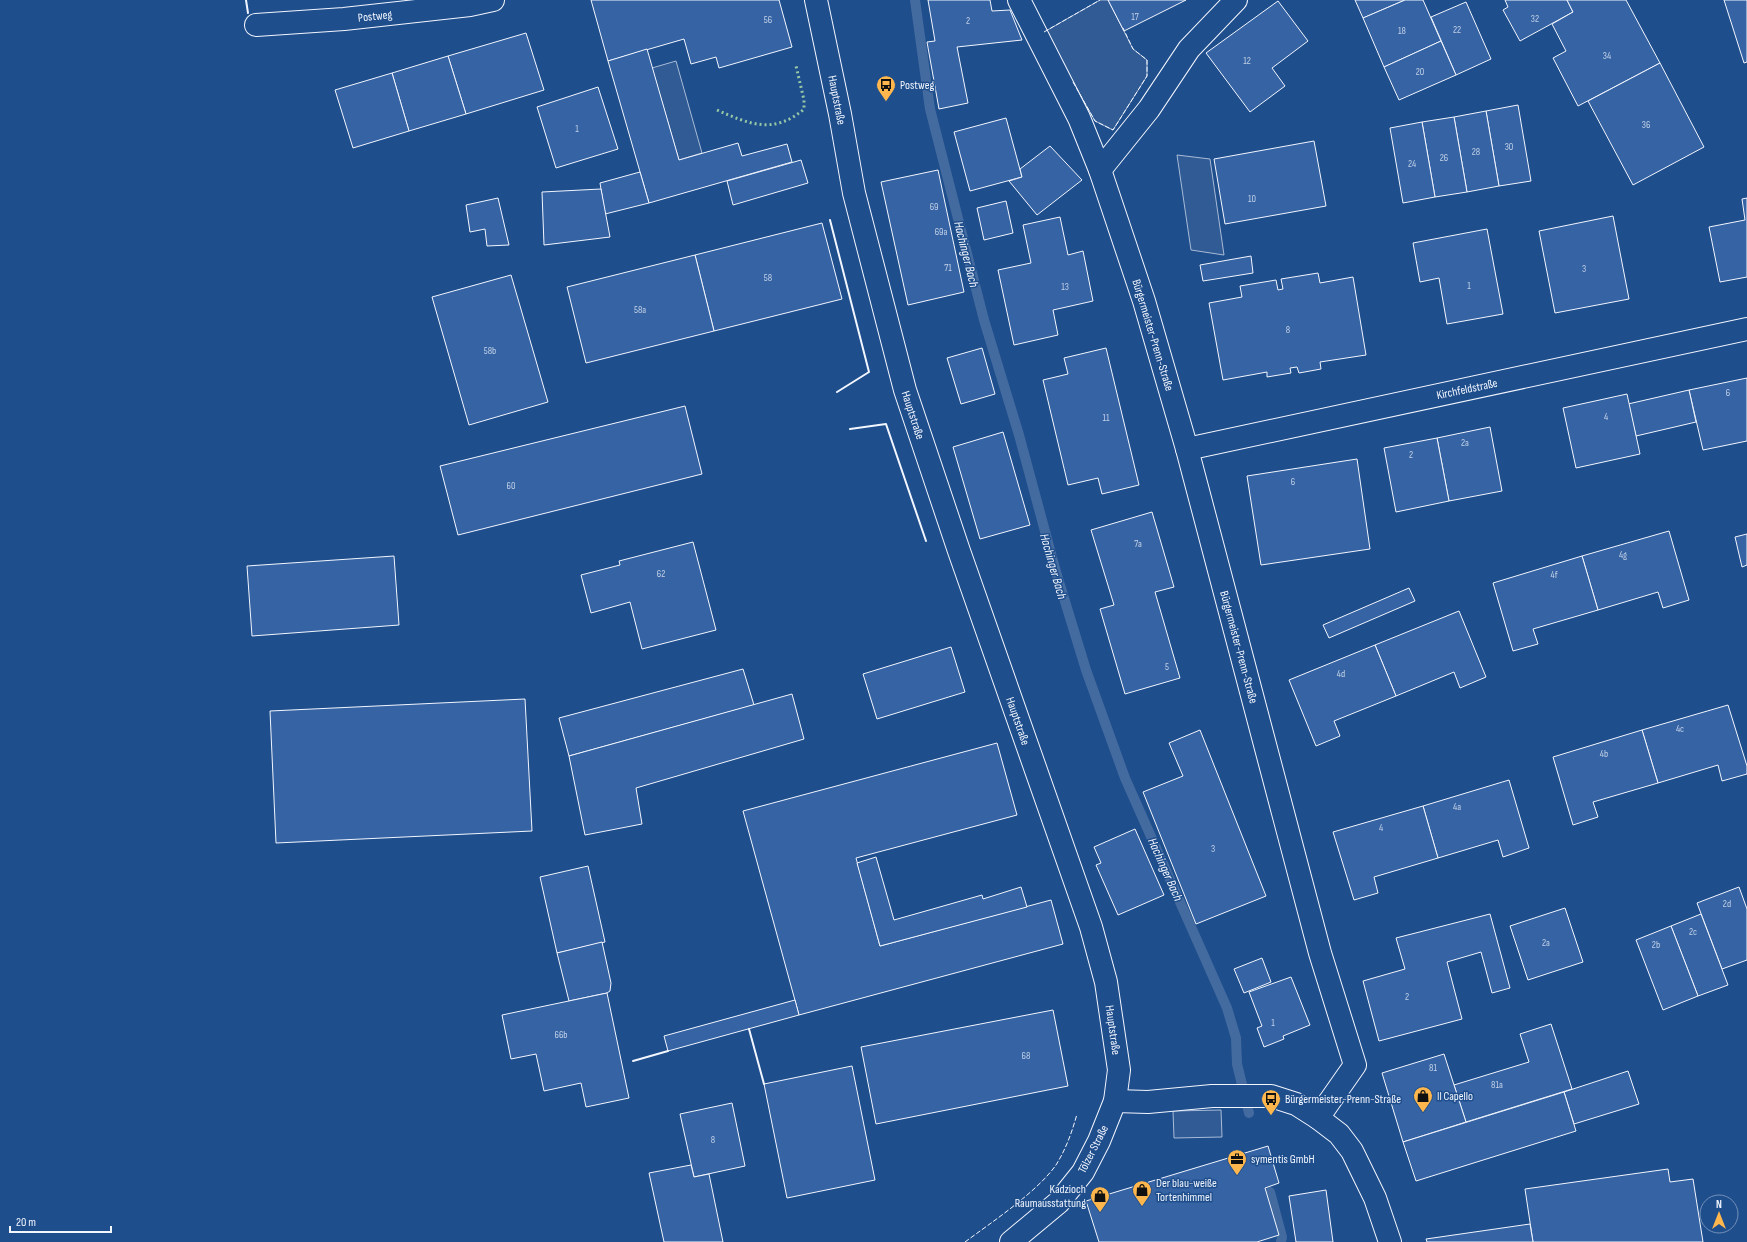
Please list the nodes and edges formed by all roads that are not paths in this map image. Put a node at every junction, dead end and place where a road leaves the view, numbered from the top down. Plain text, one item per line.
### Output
1 (493, 0) edge
2 (816, 0) edge
3 (1019, 0) edge
4 (1236, 0) edge
5 (256, 25) dead end
6 (1100, 170) junction
7 (1747, 329) edge
8 (1187, 449) junction
9 (1115, 1101) junction
10 (1318, 1118) junction
11 (1011, 1242) edge
12 (1390, 1242) edge

1 - 5 street, Postweg
2 - 9 street, Hauptstraße
3 - 6 street, Bürgermeister-Prenn-Straße
4 - 6 street
6 - 8 street, Bürgermeister-Prenn-Straße
7 - 8 street, Kirchfeldstraße
8 - 10 street, Bürgermeister-Prenn-Straße
9 - 10 street
9 - 11 street, Tölzer Straße
10 - 12 street

